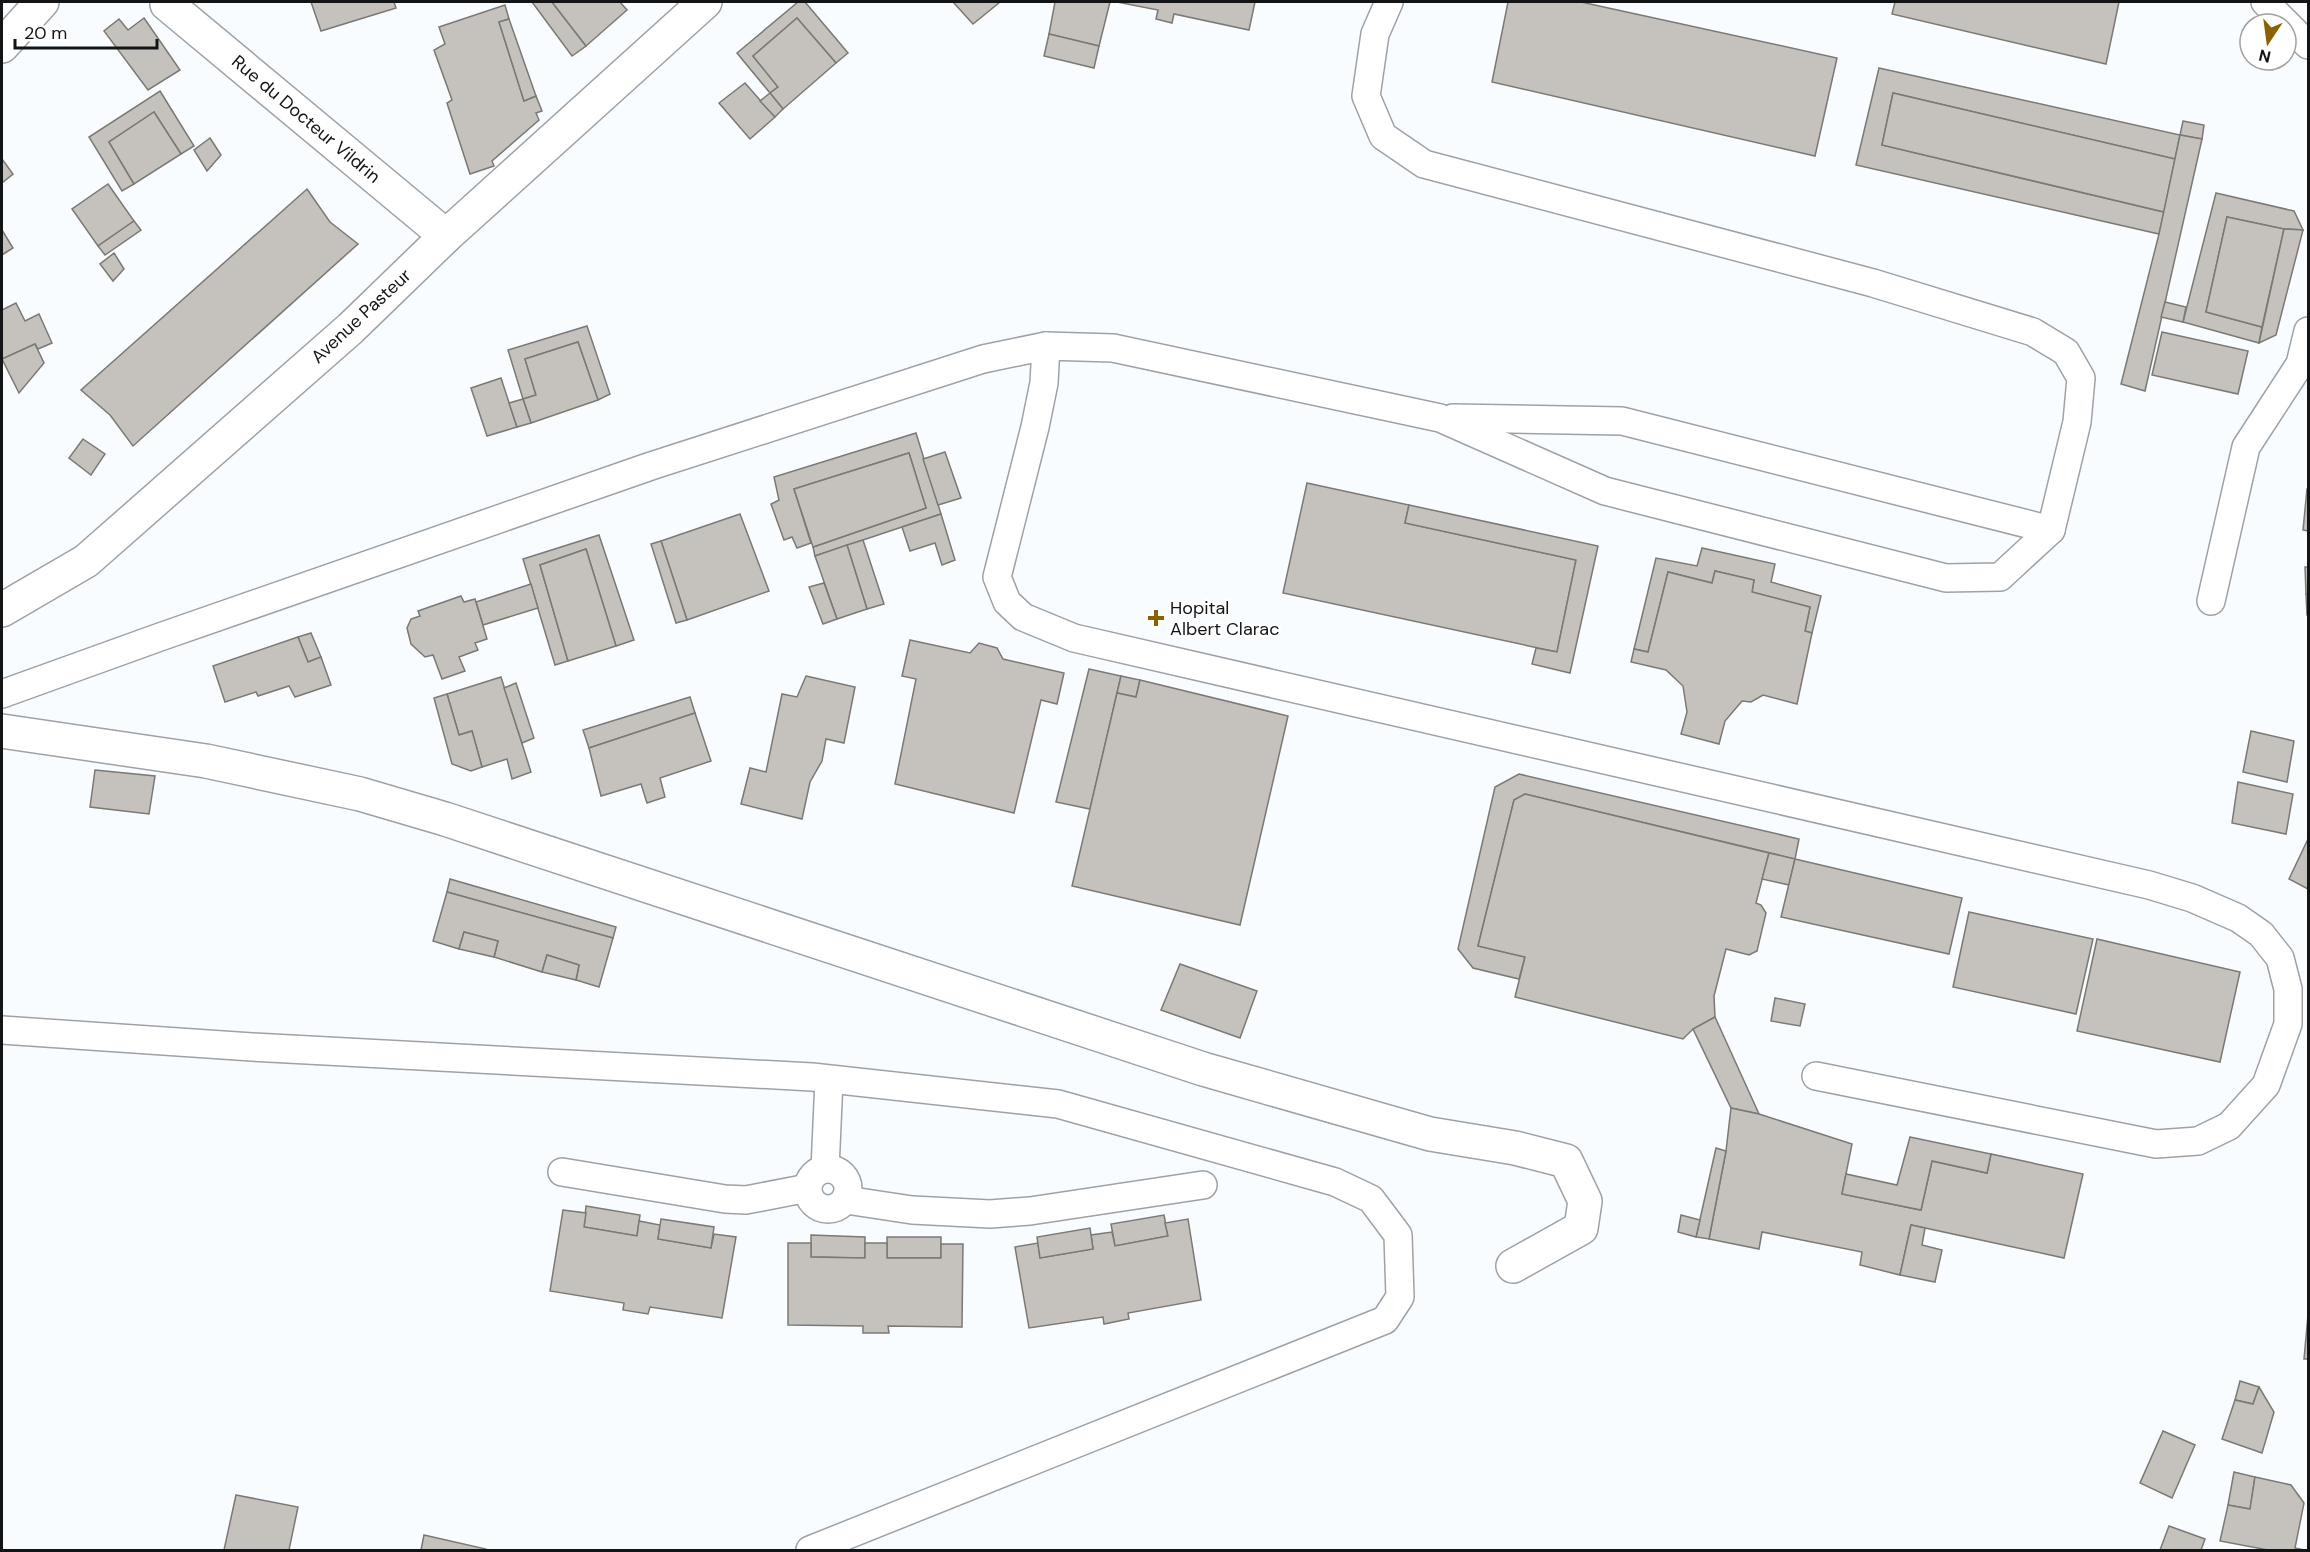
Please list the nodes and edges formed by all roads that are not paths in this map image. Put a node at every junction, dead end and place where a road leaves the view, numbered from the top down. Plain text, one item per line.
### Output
1 (42, 2) edge
2 (168, 2) edge
3 (705, 2) edge
4 (1389, 2) edge
5 (2265, 2) edge
6 (2308, 45) edge
7 (2, 46) edge
8 (446, 236) junction
9 (2308, 331) edge
10 (1046, 346) junction
11 (1440, 418) junction
12 (2051, 530) junction
13 (2211, 601) dead end
14 (2, 610) edge
15 (2, 694) edge
16 (2, 731) edge
17 (2, 1030) edge
18 (1816, 1076) dead end
19 (829, 1080) junction
20 (562, 1172) dead end
21 (817, 1179) junction
22 (1203, 1185) dead end
23 (1513, 1266) dead end
24 (810, 1551) edge

1 - 7 main road
2 - 8 main road, Rue du Docteur Vildrin
3 - 8 main road, Avenue Pasteur
4 - 12 lane
5 - 6 lane
8 - 14 main road, Avenue Pasteur
9 - 13 lane
10 - 11 lane
10 - 15 lane
10 - 18 lane
11 - 12 lane
11 - 12 lane
16 - 23 main road
17 - 19 lane
19 - 21 lane
19 - 24 lane
20 - 21 lane
21 - 22 lane

